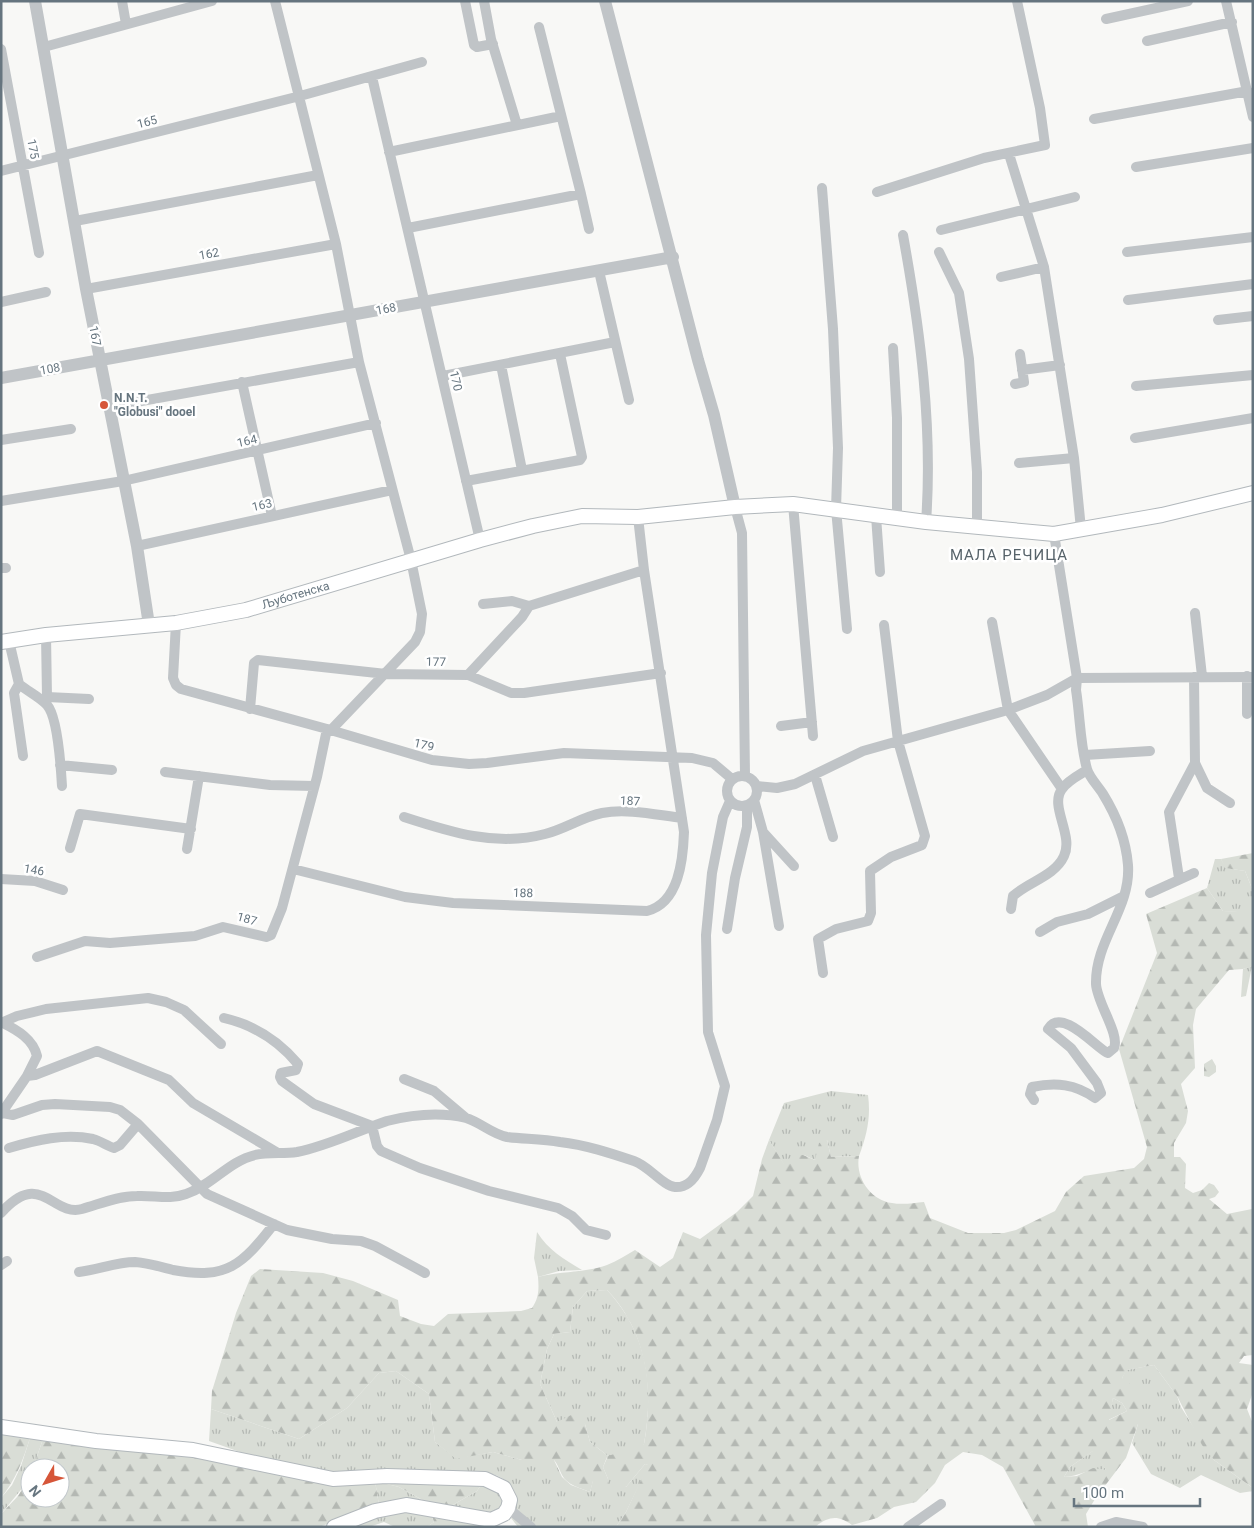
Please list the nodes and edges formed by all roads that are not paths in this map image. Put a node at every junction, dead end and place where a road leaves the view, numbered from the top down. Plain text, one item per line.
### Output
1 (35, 1) edge
2 (122, 1) edge
3 (212, 1) edge
4 (276, 1) edge
5 (465, 1) edge
6 (484, 1) edge
7 (605, 1) edge
8 (1017, 1) edge
9 (1188, 1) edge
10 (1226, 1) edge
11 (1106, 19) dead end
12 (1232, 22) junction
13 (126, 24) junction
14 (539, 27) dead end
15 (1146, 41) dead end
16 (493, 44) junction
17 (44, 46) junction
18 (1, 49) edge
19 (422, 62) dead end
20 (372, 77) junction
21 (1248, 91) junction
22 (300, 96) junction
23 (561, 116) junction
24 (1253, 116) edge
25 (1094, 119) dead end
26 (518, 125) junction
27 (1253, 148) edge
28 (389, 152) junction
29 (1009, 154) junction
30 (64, 156) junction
31 (23, 166) junction
32 (1136, 167) dead end
33 (1, 172) edge
34 (318, 175) junction
35 (822, 188) dead end
36 (877, 192) dead end
37 (581, 194) junction
38 (1075, 197) dead end
39 (1027, 207) junction
40 (75, 221) junction
41 (408, 228) junction
42 (589, 230) dead end
43 (941, 230) dead end
44 (903, 235) dead end
45 (1253, 237) edge
46 (336, 244) junction
47 (939, 252) dead end
48 (1127, 252) dead end
49 (39, 253) dead end
50 (673, 257) junction
51 (1044, 267) junction
52 (599, 271) junction
53 (1000, 277) dead end
54 (1253, 284) edge
55 (86, 289) junction
56 (46, 292) dead end
57 (1128, 300) dead end
58 (1, 302) edge
59 (425, 302) junction
60 (349, 316) junction
61 (1253, 316) edge
62 (1218, 320) dead end
63 (615, 342) junction
64 (893, 348) dead end
65 (560, 354) junction
66 (1020, 354) dead end
67 (99, 360) junction
68 (359, 362) junction
69 (500, 365) junction
70 (1060, 365) junction
71 (1022, 370) junction
72 (1253, 375) edge
73 (442, 376) junction
74 (1, 378) edge
75 (242, 382) junction
76 (1015, 384) dead end
77 (1136, 386) dead end
78 (629, 400) dead end
79 (108, 407) junction
80 (1253, 418) edge
81 (376, 423) junction
82 (71, 429) dead end
83 (1135, 438) dead end
84 (1, 440) edge
85 (258, 451) junction
86 (1074, 458) junction
87 (1019, 463) dead end
88 (522, 470) junction
89 (124, 481) junction
90 (466, 481) junction
91 (392, 490) junction
92 (1253, 493) edge
93 (1, 501) edge
94 (793, 504) junction
95 (735, 507) junction
96 (836, 509) junction
97 (272, 516) junction
98 (876, 516) junction
99 (638, 517) junction
100 (897, 518) junction
101 (926, 522) junction
102 (977, 526) junction
103 (1081, 529) junction
104 (1054, 534) junction
105 (480, 540) junction
106 (137, 546) junction
107 (411, 560) junction
108 (644, 570) junction
109 (880, 572) dead end
110 (483, 604) dead end
111 (529, 606) junction
112 (1195, 613) dead end
113 (992, 622) dead end
114 (176, 623) junction
115 (149, 624) junction
116 (884, 625) dead end
117 (847, 629) dead end
118 (46, 635) junction
119 (5, 642) edge
120 (661, 673) junction
121 (386, 674) junction
122 (468, 675) junction
123 (1250, 676) edge
124 (1198, 677) junction
125 (1077, 678) junction
126 (19, 684) junction
127 (89, 699) dead end
128 (250, 709) junction
129 (1008, 710) junction
130 (1247, 714) dead end
131 (812, 722) junction
132 (781, 726) dead end
133 (329, 729) junction
134 (813, 736) dead end
135 (898, 741) junction
136 (1150, 751) dead end
137 (1085, 755) junction
138 (23, 756) dead end
139 (672, 758) junction
140 (1195, 763) junction
141 (60, 765) junction
142 (112, 770) dead end
143 (1087, 770) junction
144 (166, 772) dead end
145 (815, 775) junction
146 (199, 776) junction
147 (745, 776) junction
148 (732, 779) junction
149 (62, 786) dead end
150 (314, 786) junction
151 (756, 786) junction
152 (1062, 789) junction
153 (730, 801) junction
154 (751, 803) junction
155 (1230, 803) dead end
156 (404, 817) dead end
157 (682, 818) junction
158 (191, 829) junction
159 (763, 832) junction
160 (833, 837) dead end
161 (70, 848) dead end
162 (186, 849) dead end
163 (794, 866) dead end
164 (293, 869) junction
165 (1194, 873) dead end
166 (1179, 878) junction
167 (1, 879) edge
168 (62, 890) dead end
169 (1150, 893) dead end
170 (1124, 896) junction
171 (1012, 909) dead end
172 (780, 926) dead end
173 (727, 929) dead end
174 (1040, 932) dead end
175 (37, 958) dead end
176 (823, 973) dead end
177 (224, 1018) dead end
178 (2, 1023) edge
179 (222, 1044) dead end
180 (27, 1076) junction
181 (404, 1080) dead end
182 (1034, 1100) dead end
183 (2, 1113) edge
184 (466, 1118) junction
185 (138, 1124) junction
186 (372, 1126) junction
187 (9, 1148) dead end
188 (279, 1153) junction
189 (199, 1188) junction
190 (1, 1213) edge
191 (274, 1224) junction
192 (606, 1235) dead end
193 (78, 1272) dead end
194 (425, 1273) dead end
195 (1, 1427) edge
196 (942, 1504) dead end
197 (508, 1508) junction
198 (334, 1527) edge
199 (531, 1527) edge
200 (908, 1527) edge
201 (1101, 1527) edge
202 (1142, 1527) edge

1 - 17 street, 167
2 - 13 street
3 - 13 street
4 - 22 street
5 - 16 street
6 - 16 street
7 - 50 street
8 - 29 street
9 - 11 street
10 - 12 street
12 - 15 street
12 - 21 street
13 - 17 street
14 - 23 street
16 - 26 street
17 - 30 street, 167
18 - 31 street, 175
19 - 20 street, 165
20 - 22 street, 165
20 - 28 street, 170
21 - 24 street
21 - 25 street
22 - 30 street, 165
22 - 34 street
23 - 26 street
23 - 37 street
26 - 28 street
27 - 32 street
28 - 41 street, 170
29 - 36 street
29 - 39 street
30 - 31 street, 165
30 - 40 street, 167
31 - 33 street, 165
31 - 49 street, 175
34 - 40 street
34 - 46 street
35 - 96 street
37 - 41 street
37 - 42 street
38 - 39 street
39 - 43 street
39 - 51 street
40 - 55 street, 167
41 - 59 street, 170
44 - 101 street
45 - 48 street
46 - 55 street, 162
46 - 60 street
47 - 102 street
50 - 52 street, 168
50 - 95 street
51 - 53 street
51 - 70 street
52 - 59 street, 168
52 - 63 street
54 - 57 street
55 - 67 street, 167
56 - 58 street
59 - 60 street, 168
59 - 73 street, 170
60 - 67 street, 168
60 - 68 street
61 - 62 street
63 - 65 street
63 - 78 street
64 - 100 street
65 - 69 street
65 - 88 street
66 - 71 street
67 - 74 street, 108
67 - 79 street, 167
68 - 75 street
68 - 81 street
69 - 73 street
69 - 88 street
70 - 71 street
70 - 86 street
71 - 76 street
72 - 77 street
73 - 90 street, 170
75 - 79 street
75 - 85 street
79 - 89 street, 167
80 - 83 street
81 - 85 street, 164
81 - 91 street
82 - 84 street
85 - 89 street, 164
85 - 97 street
86 - 87 street
86 - 103 street
88 - 90 street
89 - 93 street, 164
89 - 106 street, 167
90 - 105 street, 170
91 - 97 street, 163
91 - 107 street
92 - 103 main road, Љуботенска
94 - 95 main road, Љуботенска
94 - 96 main road, Љуботенска
94 - 131 street
95 - 99 main road, Љуботенска
95 - 147 street
96 - 98 main road, Љуботенска
96 - 117 street
97 - 106 street, 163
98 - 100 main road, Љуботенска
98 - 109 street
99 - 105 main road, Љуботенска
99 - 108 street, 188
100 - 101 main road, Љуботенска
101 - 102 main road, Љуботенска
102 - 104 main road, Љуботенска
103 - 104 main road, Љуботенска
104 - 125 street
105 - 107 main road, Љуботенска
106 - 115 street, 167
107 - 114 main road, Љуботенска
107 - 121 street
108 - 111 street
108 - 120 street, 188
110 - 111 street
111 - 122 street
112 - 124 street
113 - 129 street
114 - 115 main road, Љуботенска
114 - 128 street, 179
115 - 118 main road, Љуботенска
116 - 135 street
118 - 119 main road, Љуботенска
118 - 127 street
119 - 126 street
120 - 122 street, 177
120 - 139 street, 188
121 - 122 street, 177
121 - 128 street, 177
121 - 133 street
123 - 124 street
123 - 130 street
124 - 125 street
124 - 140 street
125 - 129 street
125 - 137 street
126 - 138 street
126 - 141 street
128 - 133 street, 179
129 - 135 street
129 - 152 street
131 - 132 street
131 - 134 street
133 - 139 street, 179
133 - 150 street, 187
135 - 145 street
135 - 176 street
136 - 137 street
137 - 143 street
139 - 148 street, 179
139 - 157 street, 188
140 - 155 street
140 - 166 street
141 - 142 street
141 - 149 street
143 - 152 street
143 - 170 street
144 - 146 street
145 - 151 street
145 - 160 street
146 - 150 street
146 - 158 street
147 - 148 street
147 - 151 street
148 - 153 street
150 - 164 street, 187
151 - 154 street
152 - 171 street
153 - 154 street
153 - 184 street
154 - 159 street
154 - 173 street
156 - 157 street, 187
157 - 164 street, 188
158 - 161 street
158 - 162 street
159 - 163 street
159 - 172 street
164 - 175 street, 187
165 - 166 street
166 - 169 street
167 - 168 street, 146
170 - 174 street
170 - 182 street
177 - 186 street
178 - 179 street
178 - 180 street
180 - 183 street
180 - 188 street
181 - 184 street
183 - 185 street
184 - 186 street
185 - 187 street
185 - 189 street
186 - 188 street
186 - 192 street
188 - 189 street
189 - 190 street
189 - 191 street
191 - 193 street
191 - 194 street
195 - 197 main road
196 - 200 street
197 - 198 main road
197 - 199 street
201 - 202 street

